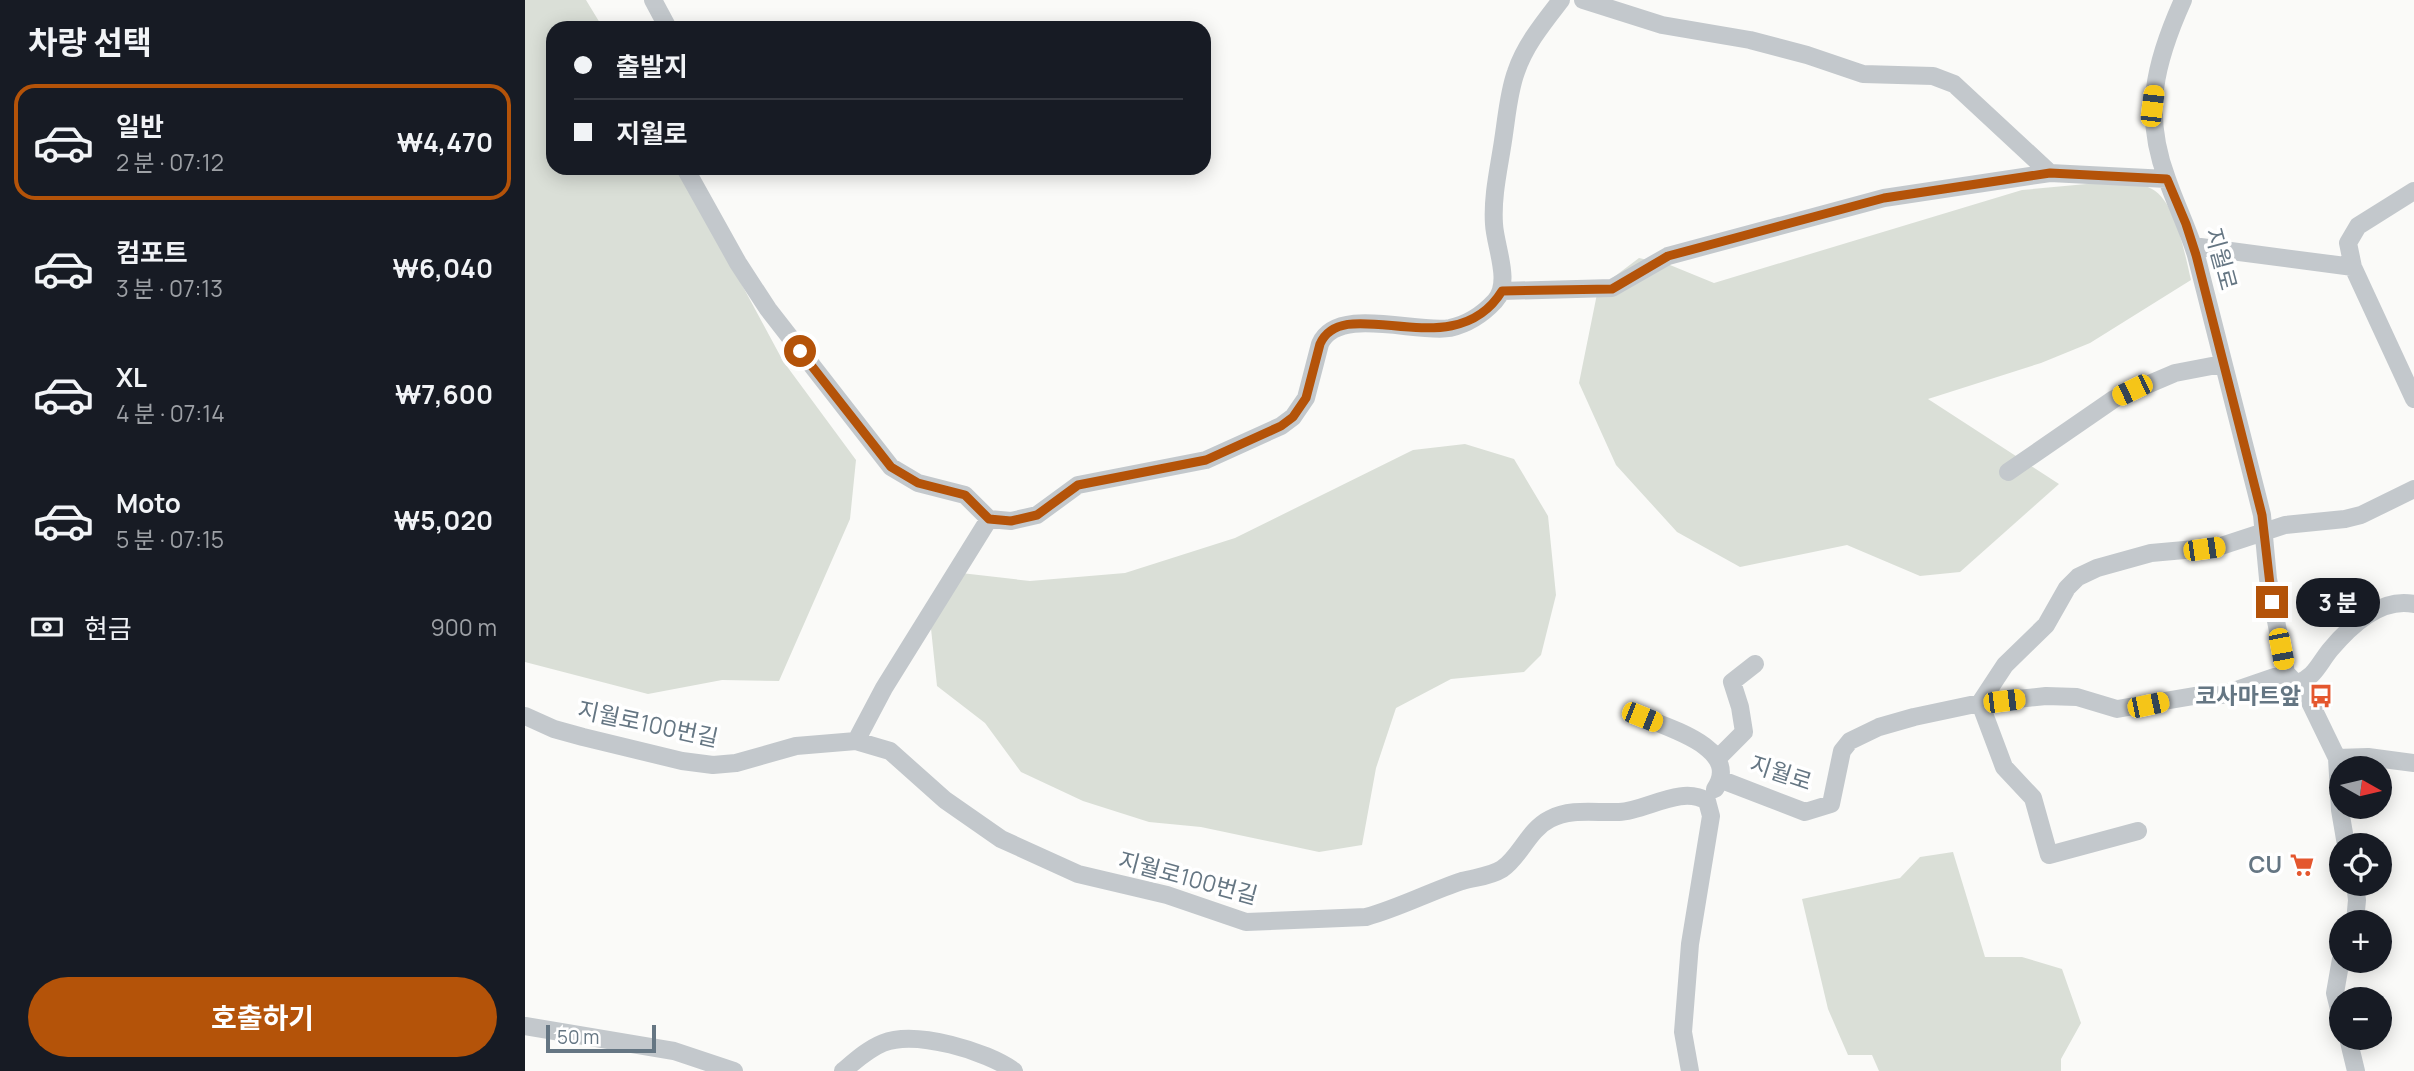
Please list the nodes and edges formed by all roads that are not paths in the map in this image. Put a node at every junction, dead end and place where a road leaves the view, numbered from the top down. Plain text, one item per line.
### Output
1 (653, 0) edge
2 (1561, 0) edge
3 (1583, 0) edge
4 (2183, 0) edge
5 (664, 21) edge
6 (2050, 173) junction
7 (688, 175) edge
8 (2167, 179) junction
9 (2414, 191) edge
10 (2193, 246) junction
11 (2353, 267) junction
12 (1502, 291) junction
13 (2222, 364) junction
14 (2414, 399) edge
15 (2008, 472) dead end
16 (2414, 489) edge
17 (989, 519) junction
18 (2264, 534) junction
19 (2414, 604) edge
20 (1755, 664) dead end
21 (2291, 678) junction
22 (1980, 703) junction
23 (525, 716) edge
24 (1642, 717) dead end
25 (856, 741) junction
26 (2336, 756) edge
27 (1717, 759) junction
28 (2392, 760) edge
29 (2414, 763) edge
30 (1721, 780) junction
31 (1707, 801) junction
32 (2138, 831) dead end
33 (525, 1026) edge
34 (2351, 1050) edge
35 (734, 1071) edge
36 (843, 1071) edge
37 (1014, 1071) edge
38 (1690, 1071) edge
39 (2356, 1071) edge

1 - 5 street
2 - 12 street
3 - 6 street
4 - 8 street, 지월로
6 - 8 street
6 - 12 street
7 - 17 street
8 - 10 street, 지월로
9 - 11 street
10 - 11 street
10 - 13 street, 지월로
11 - 14 street
12 - 17 street
13 - 15 street
13 - 18 street, 지월로
16 - 18 street
17 - 25 street
18 - 21 street, 지월로
18 - 22 street
19 - 21 street
20 - 27 street
21 - 22 street, 지월로
21 - 26 street, 지월로
22 - 30 street, 지월로
22 - 32 street
23 - 25 street, 지월로100번길
24 - 27 street
25 - 31 street, 지월로100번길
27 - 30 street
28 - 29 street
30 - 31 street
31 - 38 street
33 - 35 street
34 - 39 street
36 - 37 street

